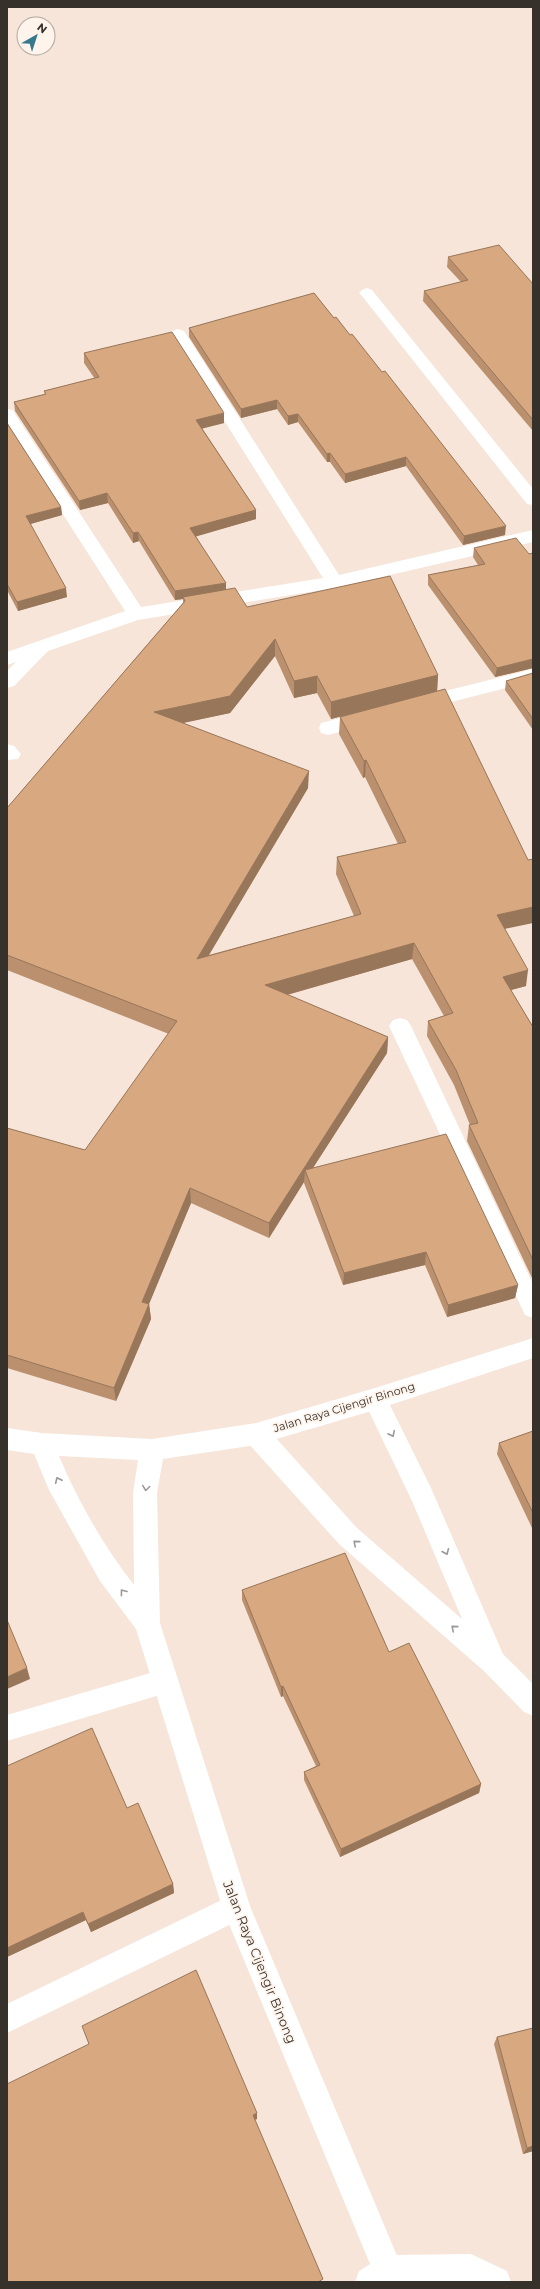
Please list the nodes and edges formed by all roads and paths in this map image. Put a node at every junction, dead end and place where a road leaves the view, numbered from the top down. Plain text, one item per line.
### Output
1 (367, 293) dead end
2 (178, 334) dead end
3 (7, 414) edge
4 (533, 500) edge
5 (533, 536) edge
6 (334, 582) junction
7 (136, 614) junction
8 (44, 646) junction
9 (7, 659) edge
10 (533, 675) edge
11 (7, 682) edge
12 (404, 709) edge
13 (381, 714) edge
14 (328, 728) dead end
15 (400, 1026) dead end
16 (533, 1308) edge
17 (533, 1348) edge
18 (375, 1399) junction
19 (256, 1434) junction
20 (7, 1439) edge
21 (42, 1444) junction
22 (152, 1450) junction
23 (147, 1623) junction
24 (494, 1663) junction
25 (164, 1682) junction
26 (531, 1698) edge
27 (7, 1728) edge
28 (236, 1907) junction
29 (7, 2019) edge
30 (379, 2276) edge
31 (496, 2282) edge

1 - 4 street
2 - 6 street
3 - 7 street
5 - 6 street
6 - 7 street
7 - 8 street
8 - 9 street
8 - 11 street
10 - 12 street
13 - 14 street
15 - 16 street
17 - 18 street, Jalan Raya Cijengir Binong
18 - 19 street, Jalan Raya Cijengir Binong
18 -> 24 street
19 - 22 street, Jalan Raya Cijengir Binong
24 -> 19 street
20 - 21 street, Jalan Raya Cijengir Binong
21 - 22 street, Jalan Raya Cijengir Binong
23 -> 21 street, Jalan Raya Cijengir Binong
22 -> 23 street, Jalan Raya Cijengir Binong
23 - 25 street, Jalan Raya Cijengir Binong
24 - 26 street
25 - 27 street
25 - 28 street, Jalan Raya Cijengir Binong
28 - 29 street
28 - 30 street, Jalan Raya Cijengir Binong
30 - 31 street

